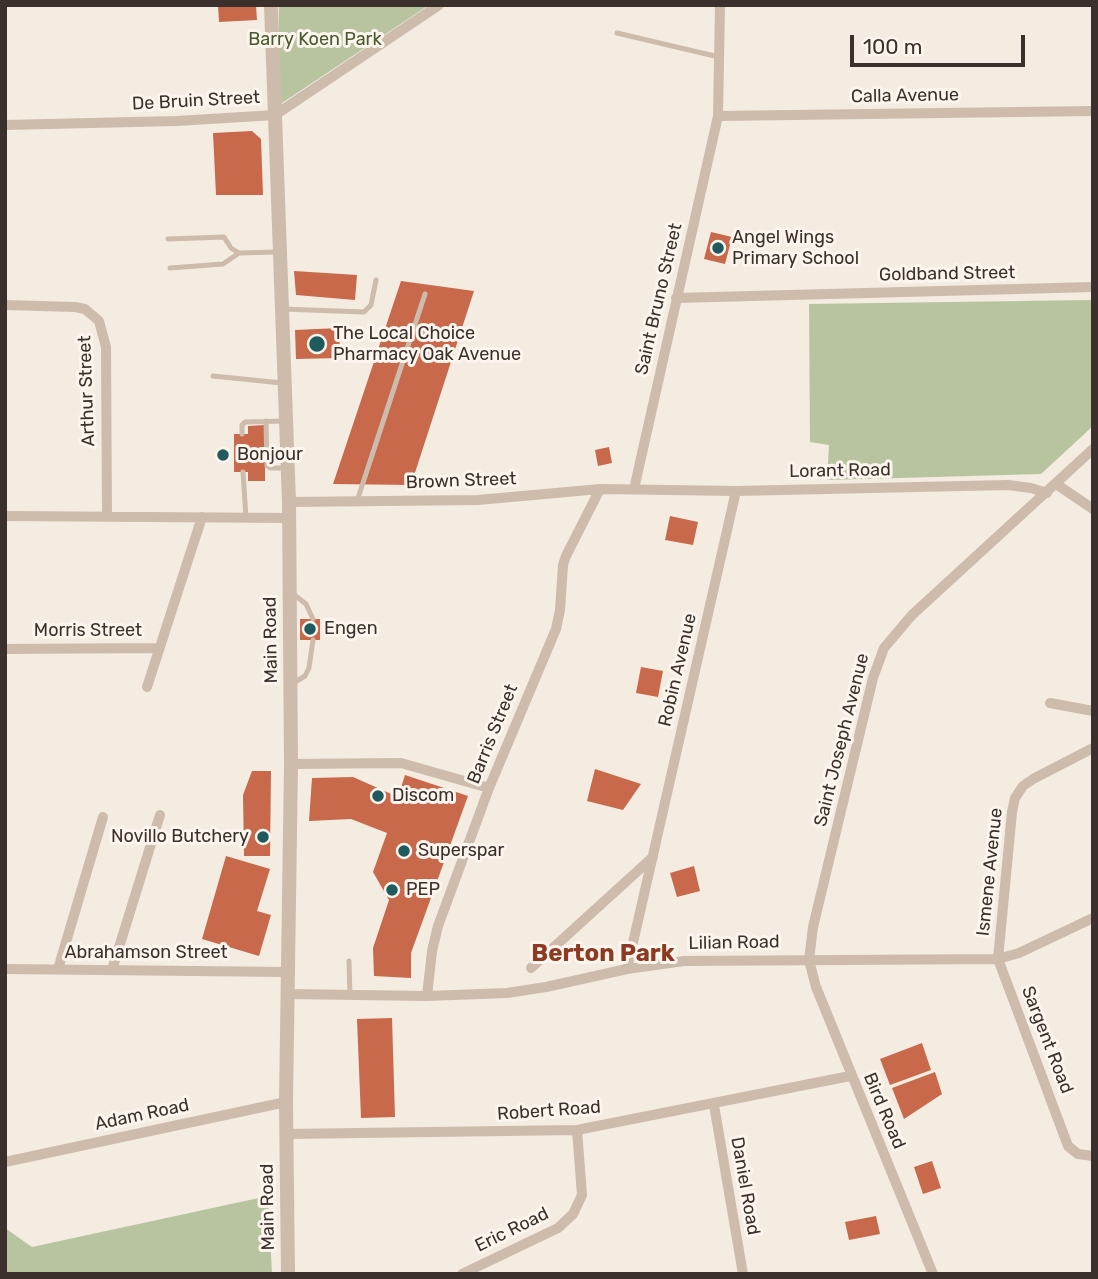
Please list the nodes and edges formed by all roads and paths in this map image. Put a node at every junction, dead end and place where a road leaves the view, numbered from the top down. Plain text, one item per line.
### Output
1 (271, 5) edge
2 (439, 5) edge
3 (720, 5) edge
4 (617, 33) dead end
5 (719, 57) junction
6 (1093, 111) edge
7 (275, 115) junction
8 (718, 116) junction
9 (5, 125) edge
10 (169, 239) dead end
11 (239, 253) junction
12 (280, 253) junction
13 (170, 268) dead end
14 (376, 280) dead end
15 (1093, 287) edge
16 (425, 294) dead end
17 (676, 298) junction
18 (5, 305) edge
19 (282, 309) junction
20 (213, 376) dead end
21 (285, 383) junction
22 (266, 421) junction
23 (286, 421) junction
24 (242, 434) dead end
25 (1093, 449) edge
26 (288, 468) junction
27 (243, 472) dead end
28 (1056, 484) junction
29 (600, 489) junction
30 (634, 489) junction
31 (736, 491) junction
32 (1047, 493) junction
33 (357, 501) junction
34 (289, 502) junction
35 (1093, 509) edge
36 (5, 516) edge
37 (107, 516) junction
38 (202, 517) junction
39 (246, 517) junction
40 (289, 518) junction
41 (289, 592) junction
42 (313, 619) dead end
43 (313, 640) dead end
44 (159, 648) junction
45 (5, 649) edge
46 (290, 685) junction
47 (147, 687) dead end
48 (1050, 703) dead end
49 (1093, 710) edge
50 (1093, 748) edge
51 (291, 764) junction
52 (489, 788) junction
53 (160, 815) dead end
54 (103, 817) dead end
55 (654, 856) junction
56 (1093, 918) edge
57 (998, 959) junction
58 (809, 960) junction
59 (349, 961) dead end
60 (531, 968) dead end
61 (5, 969) edge
62 (58, 969) junction
63 (627, 969) junction
64 (112, 970) junction
65 (286, 972) junction
66 (287, 995) junction
67 (350, 996) junction
68 (427, 996) junction
69 (850, 1076) junction
70 (286, 1102) junction
71 (714, 1105) junction
72 (577, 1130) junction
73 (286, 1134) junction
74 (1093, 1156) edge
75 (5, 1162) edge
76 (288, 1274) edge
77 (462, 1274) edge
78 (743, 1274) edge
79 (933, 1274) edge

1 - 7 street, Main Road
2 - 7 street, De Bruin Street
3 - 5 street, Saint Bruno Street
4 - 5 lane
5 - 8 street, Saint Bruno Street
6 - 8 street, Calla Avenue
7 - 9 street, De Bruin Street
7 - 12 street, Main Road
8 - 17 street, Saint Bruno Street
10 - 11 lane
11 - 12 lane
11 - 13 lane
12 - 19 street, Main Road
14 - 19 lane
15 - 17 street, Goldband Street
16 - 33 lane
17 - 30 street, Saint Bruno Street
18 - 37 street, Arthur Street
19 - 21 street, Main Road
20 - 21 lane
21 - 23 street, Main Road
22 - 23 lane
22 - 24 lane
22 - 26 lane
23 - 26 street, Main Road
25 - 28 street, Saint Joseph Avenue
26 - 34 street, Main Road
27 - 39 lane
28 - 32 street, Saint Joseph Avenue
28 - 35 street
29 - 30 street, Brown Street
29 - 33 street, Brown Street
29 - 52 street, Barris Street
30 - 31 street, Lorant Road
31 - 32 street, Lorant Road
31 - 55 street, Robin Avenue
32 - 58 street, Saint Joseph Avenue
33 - 34 street, Brown Street
34 - 40 street, Main Road
36 - 37 street
37 - 38 street
38 - 39 street
38 - 44 street, Morris Street
39 - 40 street
40 - 41 street, Main Road
41 - 42 lane
41 - 46 street, Main Road
43 - 46 lane
44 - 45 street, Morris Street
44 - 47 street
46 - 51 street, Main Road
48 - 49 street
50 - 57 street, Ismene Avenue
51 - 52 street
51 - 65 street, Main Road
52 - 68 street, Barris Street
53 - 64 street
54 - 62 street
55 - 60 street
55 - 63 street, Robin Avenue
56 - 57 street, Lilian Road
57 - 58 street, Lilian Road
57 - 74 street, Sargent Road
58 - 63 street, Lilian Road
58 - 69 street, Bird Road
59 - 67 lane
61 - 62 street, Abrahamson Street
62 - 64 street, Abrahamson Street
63 - 68 street, Lilian Road
64 - 65 street, Abrahamson Street
65 - 66 street, Main Road
66 - 67 street, Lilian Road
66 - 70 street, Main Road
67 - 68 street, Lilian Road
69 - 71 street, Robert Road
69 - 79 street, Bird Road
70 - 73 street, Main Road
70 - 75 street, Adam Road
71 - 72 street, Robert Road
71 - 78 street, Daniel Road
72 - 73 street, Robert Road
72 - 77 street, Eric Road
73 - 76 street, Main Road

